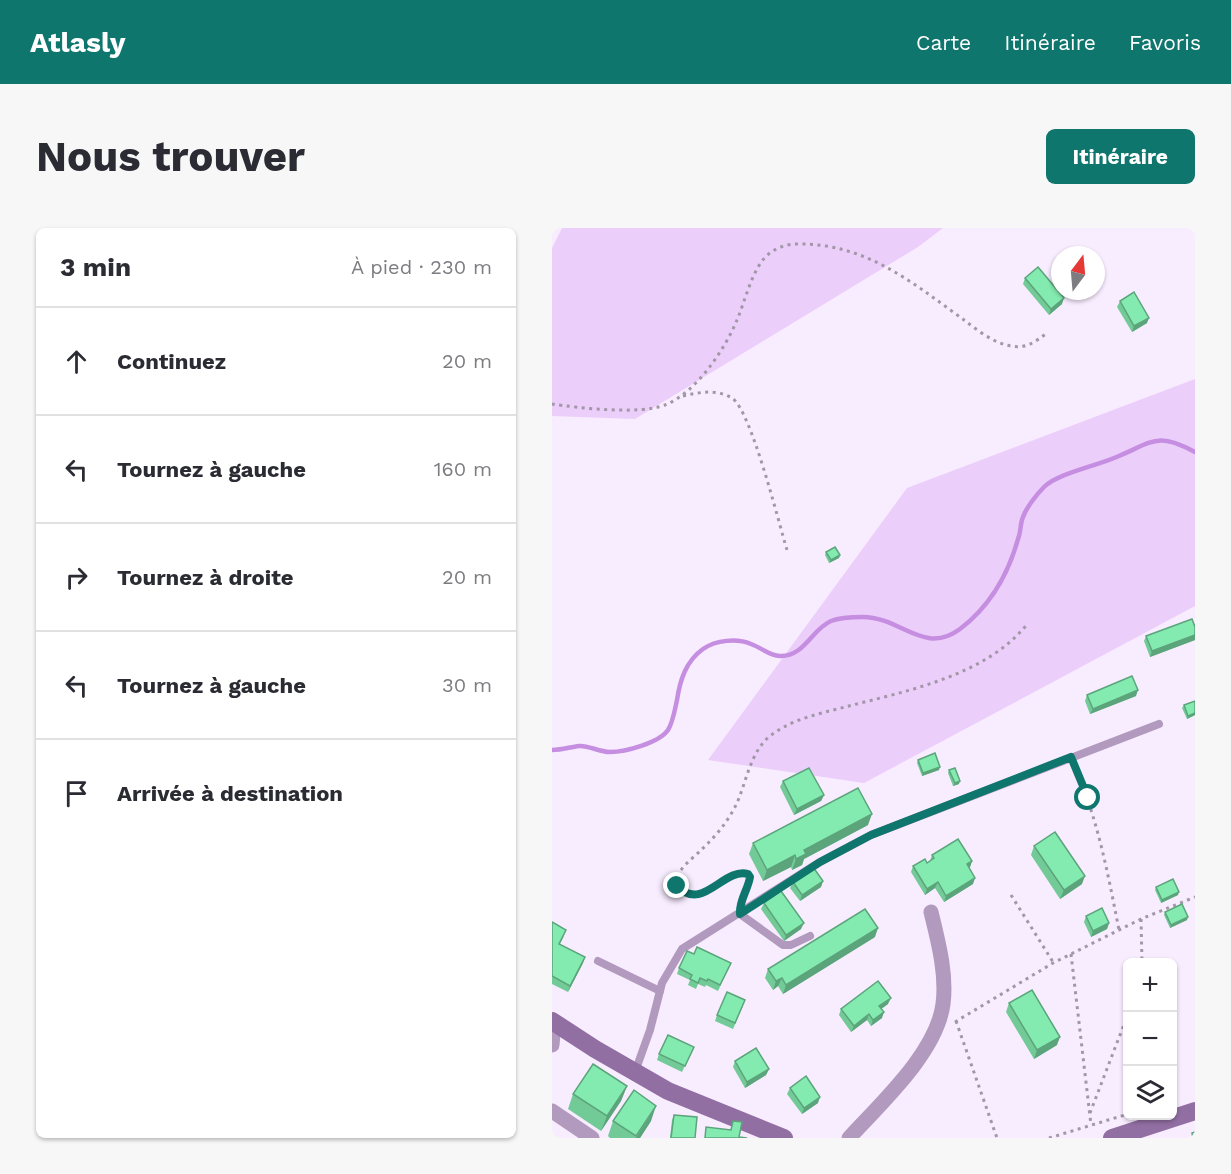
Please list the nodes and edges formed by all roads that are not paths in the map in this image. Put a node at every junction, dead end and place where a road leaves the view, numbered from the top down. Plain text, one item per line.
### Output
1 (1159, 724) dead end
2 (931, 912) dead end
3 (740, 914) junction
4 (810, 936) dead end
5 (598, 961) dead end
6 (660, 991) junction
7 (553, 1021) edge
8 (552, 1045) edge
9 (635, 1073) junction
10 (552, 1111) edge
11 (1195, 1111) edge
12 (592, 1138) edge
13 (784, 1138) edge
14 (849, 1138) edge
15 (1112, 1138) edge

1 - 3 lane
2 - 14 street
3 - 4 lane
3 - 6 lane
5 - 6 lane
6 - 9 lane
7 - 8 street
7 - 9 street
9 - 13 street
10 - 12 street
11 - 15 street

